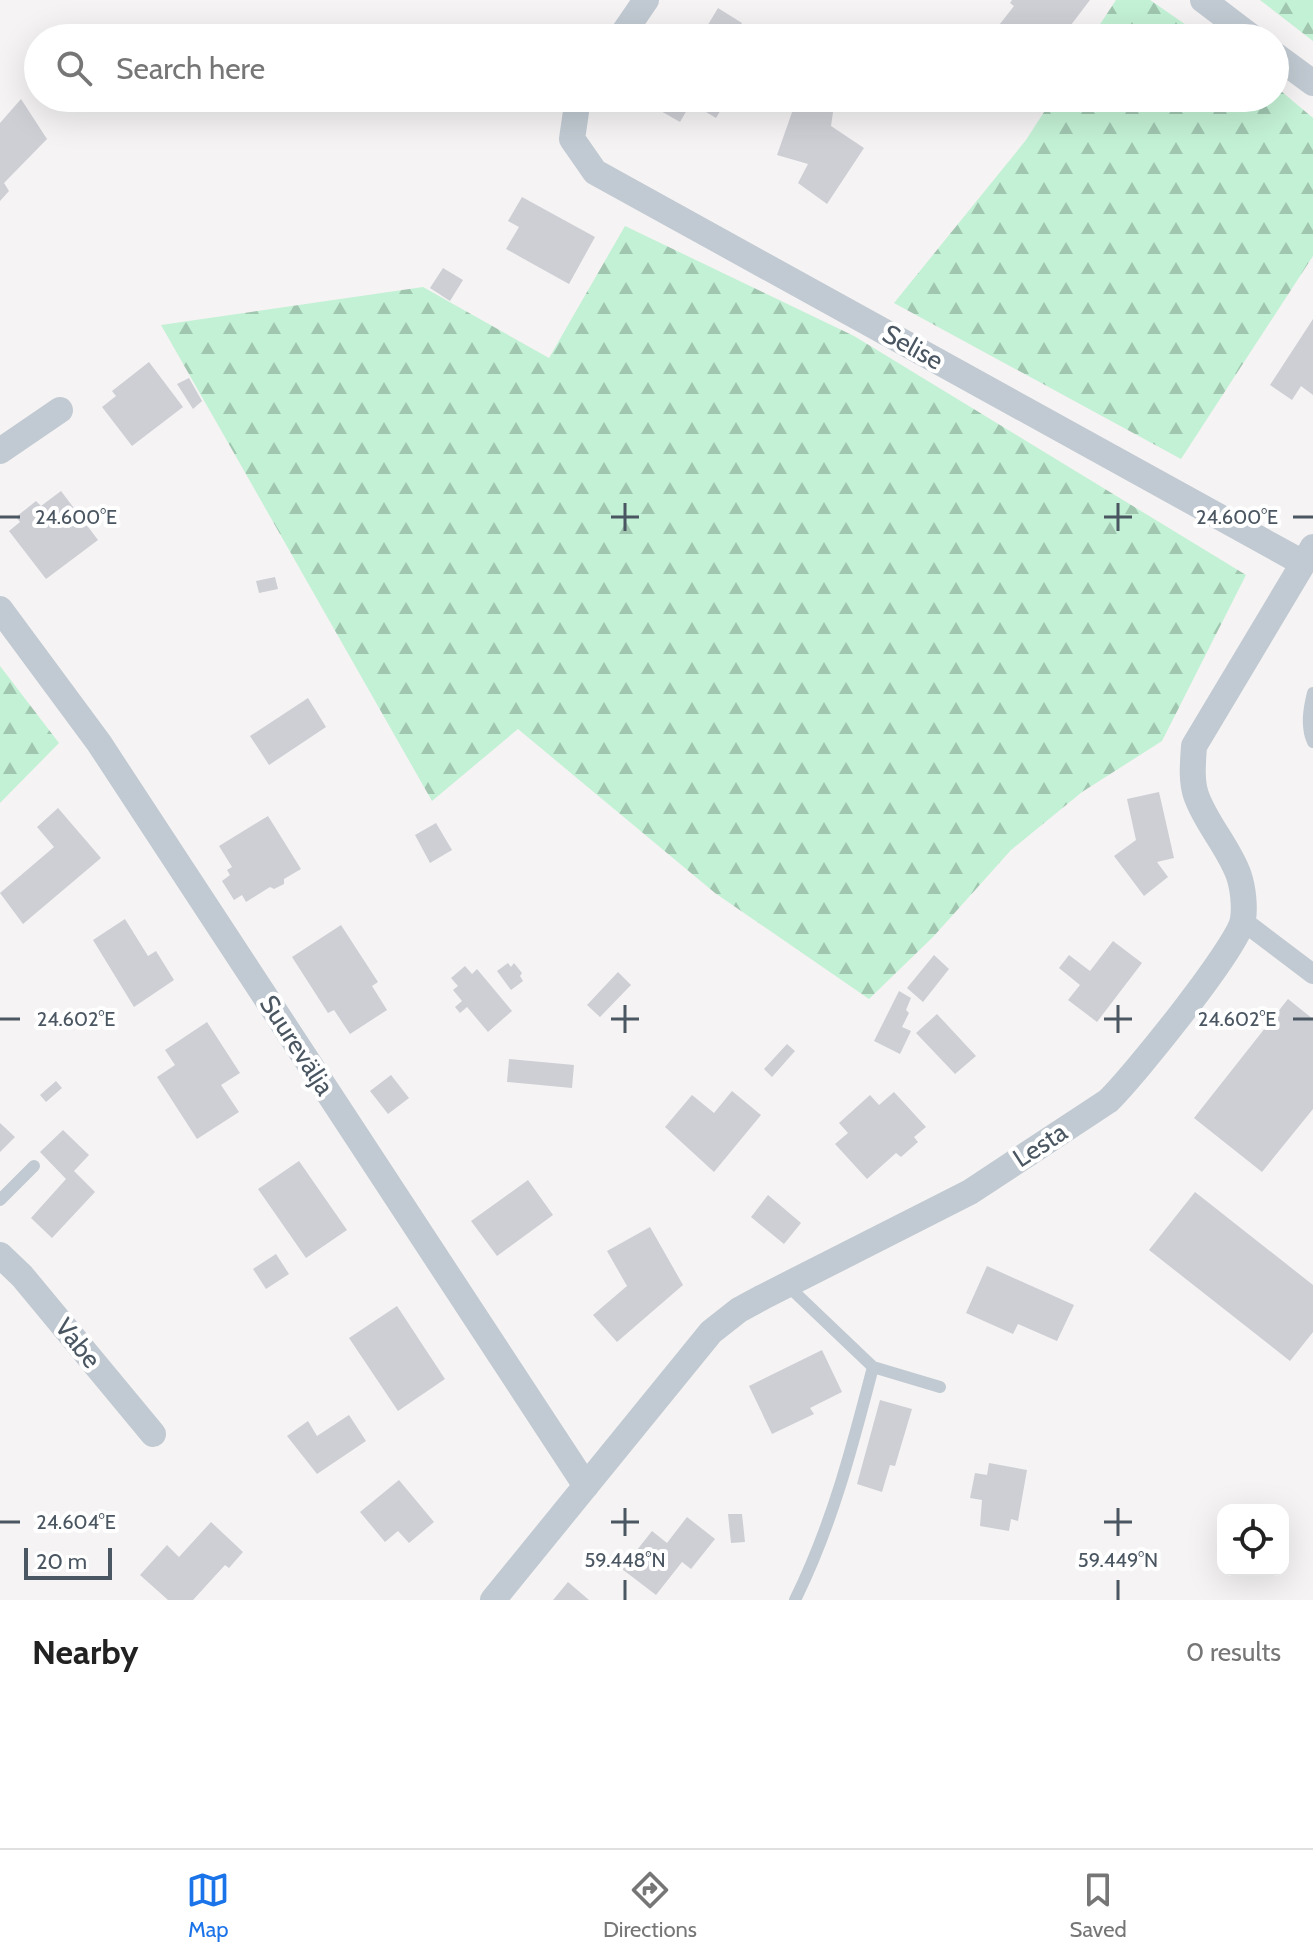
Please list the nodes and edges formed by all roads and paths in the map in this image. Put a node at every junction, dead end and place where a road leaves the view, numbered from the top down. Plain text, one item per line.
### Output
1 (646, 0) edge
2 (1203, 0) edge
3 (630, 24) edge
4 (1235, 24) edge
5 (1289, 65) edge
6 (1313, 83) edge
7 (576, 112) edge
8 (60, 410) dead end
9 (0, 451) edge
10 (1308, 555) edge
11 (0, 609) edge
12 (1313, 693) edge
13 (1313, 742) edge
14 (1243, 921) junction
15 (1313, 974) edge
16 (34, 1166) dead end
17 (0, 1200) edge
18 (0, 1255) edge
19 (788, 1286) junction
20 (873, 1367) junction
21 (940, 1387) dead end
22 (153, 1434) dead end
23 (586, 1486) junction
24 (493, 1600) edge
25 (795, 1600) edge

1 - 3 street
2 - 4 street
5 - 6 street
7 - 10 street, Selise
8 - 9 street
10 - 14 street
11 - 23 street, Suurevälja
12 - 13 lane
14 - 15 street
14 - 19 street, Lesta
16 - 17 lane
18 - 22 street, Vabe
19 - 20 lane
19 - 23 street, Lesta
20 - 21 lane
20 - 25 lane
23 - 24 street, Lesta

